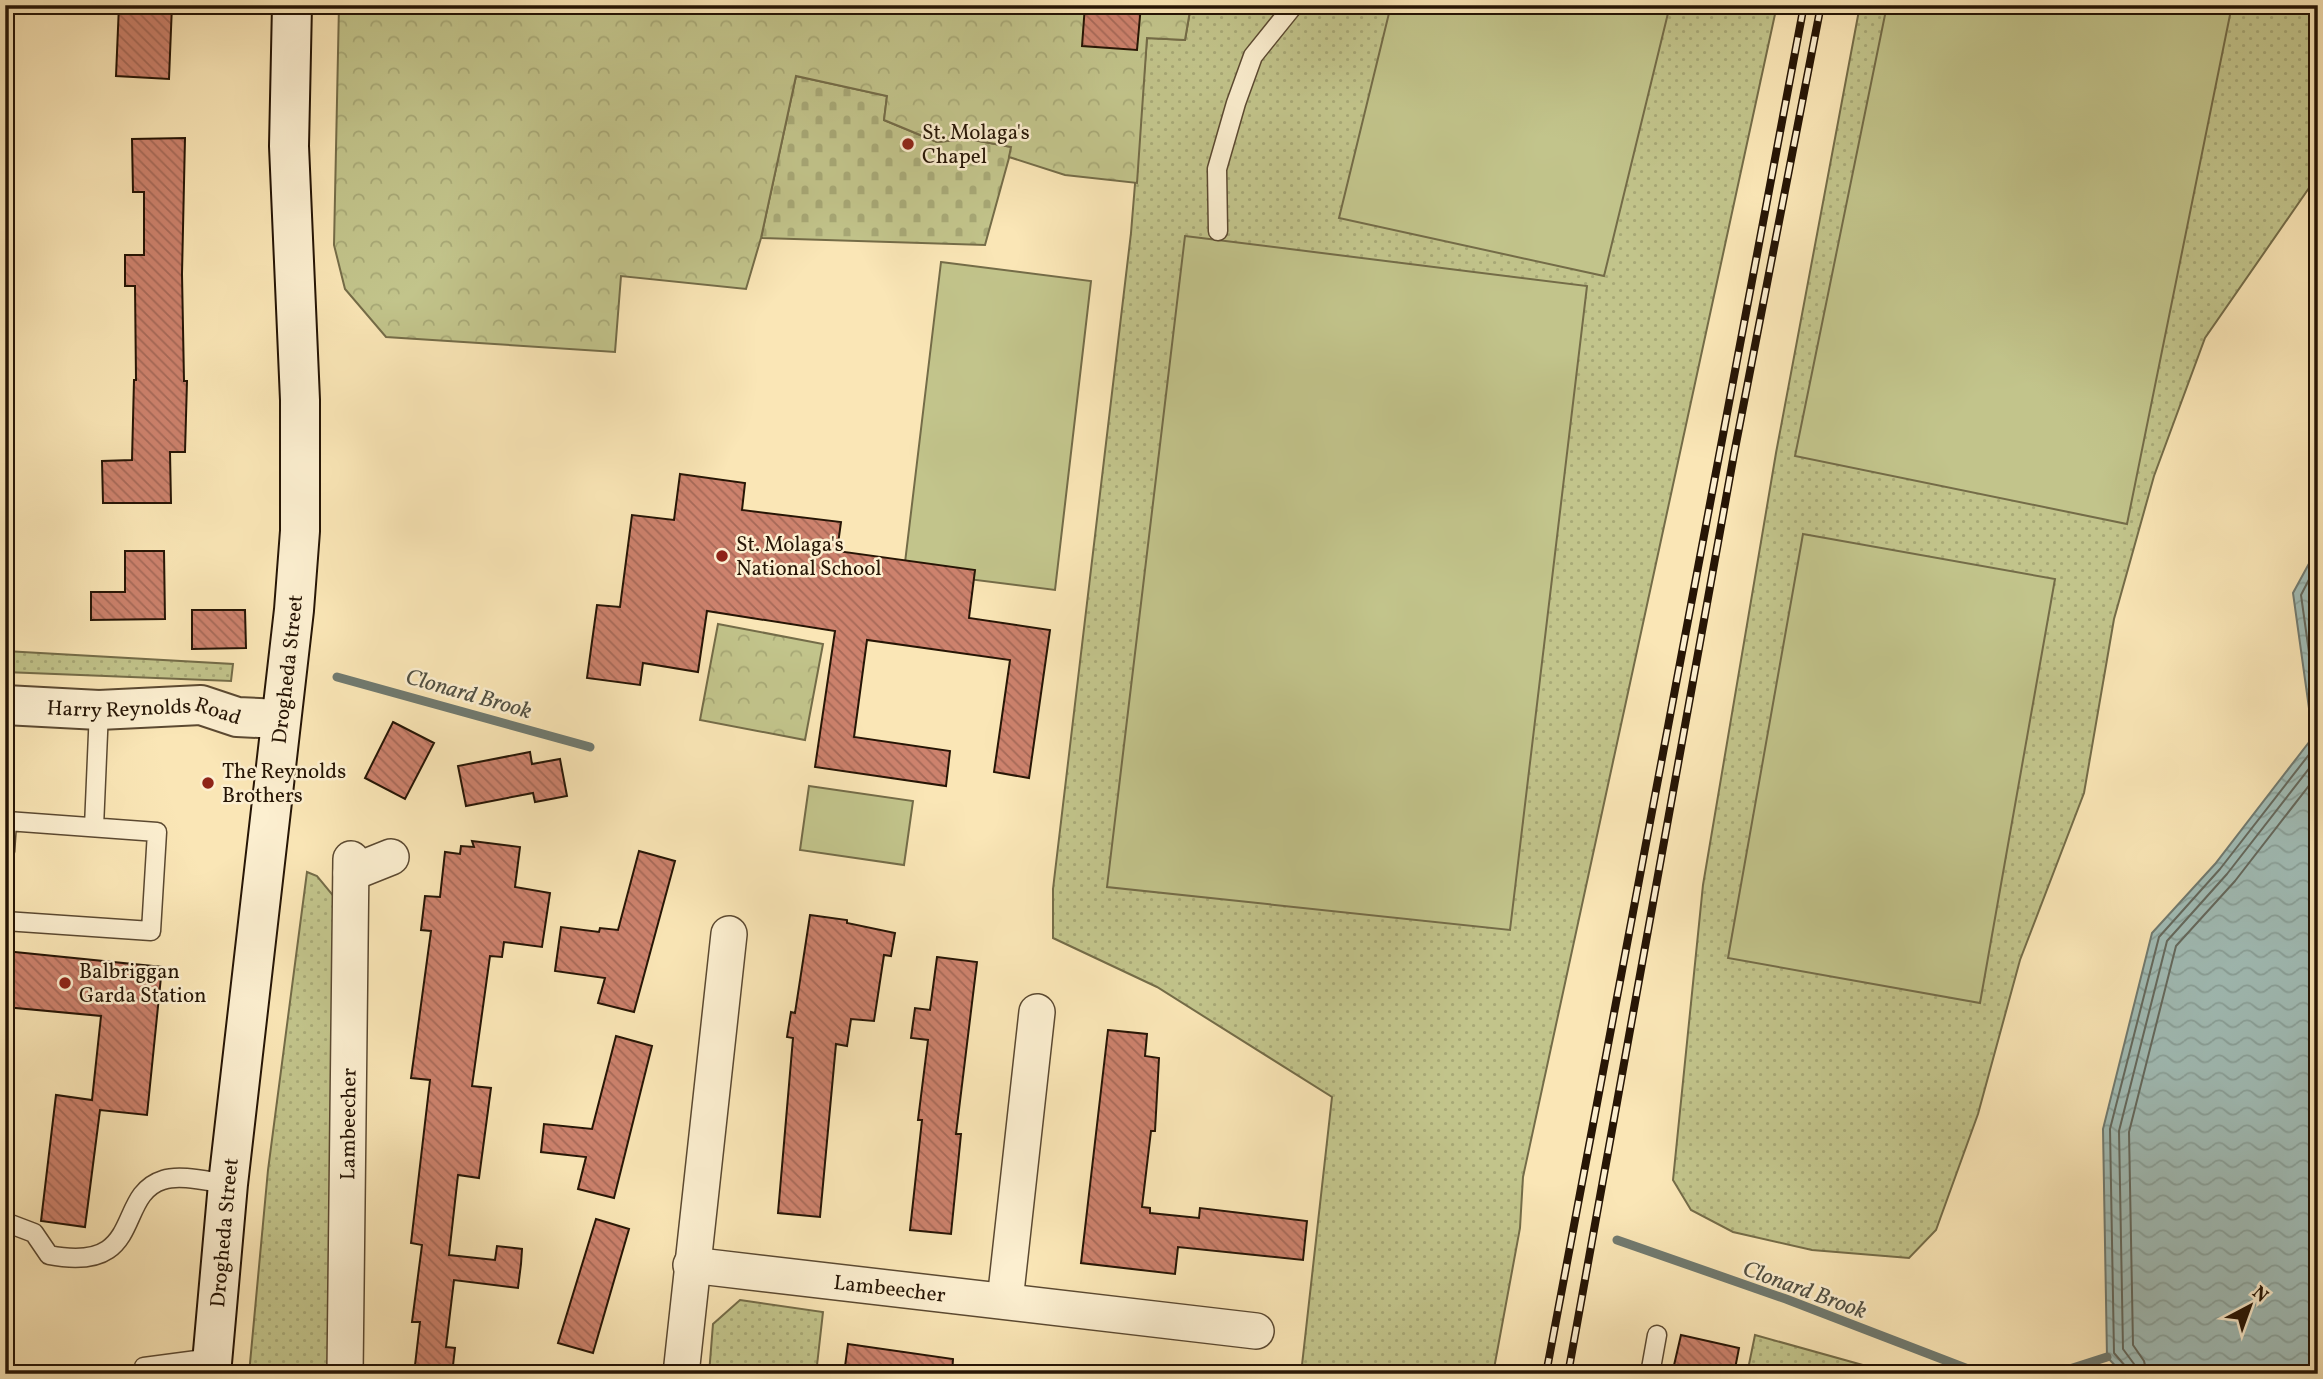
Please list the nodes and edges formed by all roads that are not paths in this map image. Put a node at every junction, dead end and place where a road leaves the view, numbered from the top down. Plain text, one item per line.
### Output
1 (292, 5) edge
2 (1294, 5) edge
3 (1218, 231) dead end
4 (5, 705) edge
5 (99, 710) junction
6 (281, 719) junction
7 (94, 827) junction
8 (5, 851) edge
9 (391, 857) dead end
10 (5, 921) edge
11 (729, 934) dead end
12 (1037, 1012) dead end
13 (229, 1184) junction
14 (5, 1222) edge
15 (691, 1265) junction
16 (1005, 1301) junction
17 (1256, 1331) dead end
18 (1657, 1335) dead end
19 (212, 1366) edge
20 (143, 1374) edge
21 (345, 1374) edge
22 (681, 1374) edge
23 (1650, 1374) edge

1 - 6 main road, Drogheda Street
2 - 3 lane
4 - 5 main road, Harry Reynolds Road
5 - 6 main road, Harry Reynolds Road
5 - 7 lane
6 - 13 main road, Drogheda Street
7 - 8 lane
7 - 10 lane
9 - 21 street, Lambeecher
11 - 15 street
12 - 16 street
13 - 14 lane
13 - 19 main road, Drogheda Street
15 - 16 street, Lambeecher
15 - 22 street
16 - 17 street, Lambeecher
18 - 23 lane
19 - 20 lane

